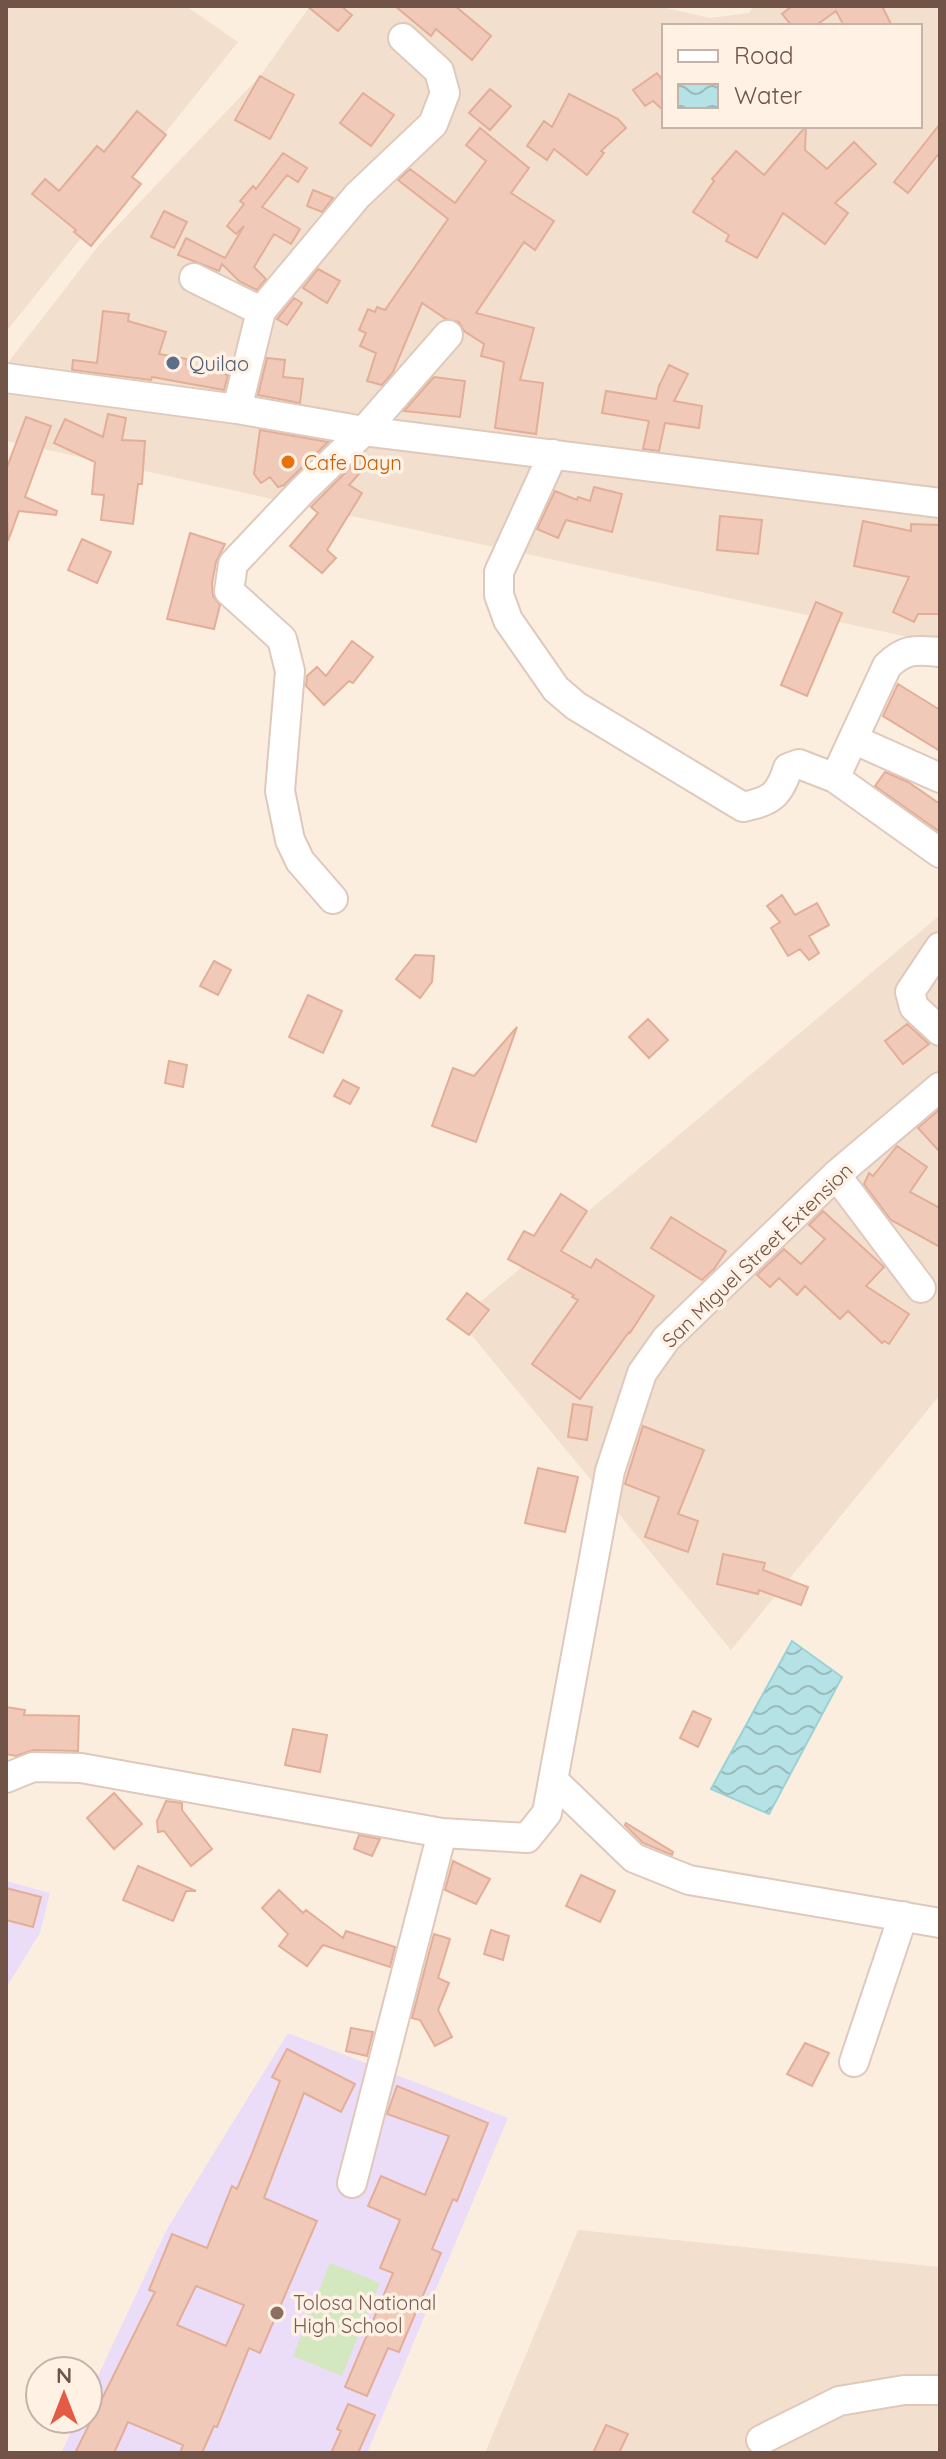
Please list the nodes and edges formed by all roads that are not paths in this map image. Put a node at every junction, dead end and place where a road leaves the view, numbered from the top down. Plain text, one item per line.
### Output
1 (403, 38) dead end
2 (194, 278) dead end
3 (261, 311) junction
4 (448, 335) dead end
5 (6, 378) edge
6 (237, 409) junction
7 (364, 431) junction
8 (553, 454) junction
9 (940, 503) edge
10 (940, 652) edge
11 (853, 739) junction
12 (835, 778) junction
13 (940, 778) edge
14 (940, 853) edge
15 (333, 899) dead end
16 (940, 947) edge
17 (940, 1031) edge
18 (940, 1087) edge
19 (836, 1175) junction
20 (921, 1288) dead end
21 (6, 1778) edge
22 (555, 1782) junction
23 (442, 1833) junction
24 (903, 1916) junction
25 (940, 1923) edge
26 (854, 2062) dead end
27 (352, 2183) dead end
28 (940, 2390) edge
29 (761, 2440) dead end

1 - 3 street
2 - 3 street
3 - 6 street
4 - 7 street
5 - 6 street
6 - 7 street
7 - 8 street
7 - 15 street
8 - 9 street
8 - 12 street
10 - 11 street
11 - 12 street
11 - 13 street
12 - 14 street
16 - 17 street
18 - 19 street, San Miguel Street Extension
19 - 20 street
19 - 22 street, San Miguel Street Extension
21 - 23 street
22 - 23 street, San Miguel Street Extension
22 - 24 street
23 - 27 street
24 - 25 street
24 - 26 street
28 - 29 street

